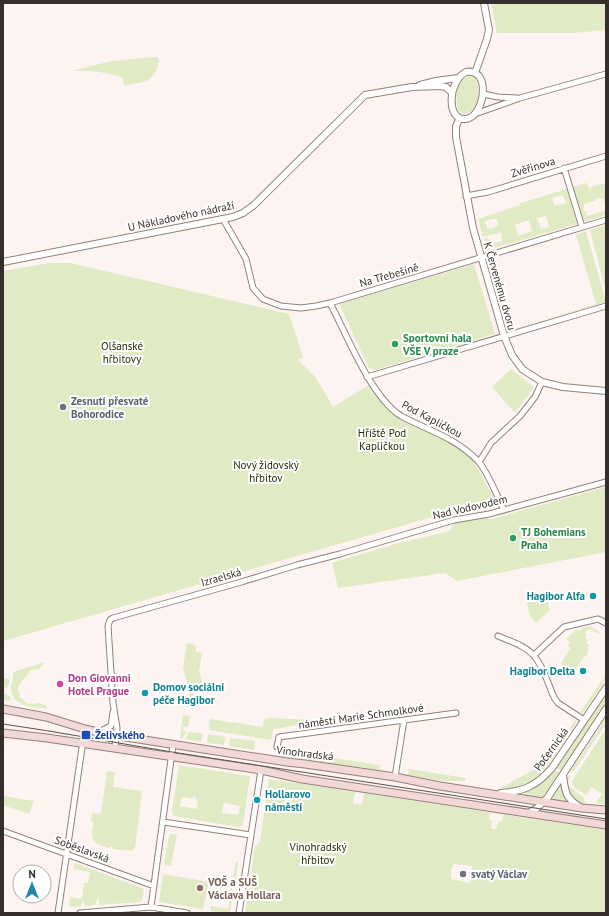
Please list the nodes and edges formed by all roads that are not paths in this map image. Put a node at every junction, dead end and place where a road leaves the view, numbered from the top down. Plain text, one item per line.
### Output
1 (485, 5) edge
2 (475, 73) junction
3 (606, 74) edge
4 (458, 78) junction
5 (412, 87) junction
6 (452, 94) junction
7 (483, 94) junction
8 (520, 98) junction
9 (474, 114) junction
10 (460, 118) junction
11 (606, 156) edge
12 (564, 168) junction
13 (466, 196) junction
14 (223, 220) junction
15 (606, 220) edge
16 (582, 227) junction
17 (481, 258) junction
18 (3, 262) edge
19 (330, 302) junction
20 (606, 308) edge
21 (504, 336) junction
22 (368, 377) junction
23 (542, 382) junction
24 (606, 390) edge
25 (479, 462) junction
26 (606, 482) edge
27 (504, 510) junction
28 (340, 554) joint
29 (606, 623) edge
30 (498, 636) dead end
31 (534, 655) junction
32 (606, 688) edge
33 (113, 703) junction
34 (3, 710) edge
35 (606, 710) edge
36 (456, 713) dead end
37 (404, 720) junction
38 (584, 720) junction
39 (89, 730) junction
40 (97, 732) junction
41 (3, 733) edge
42 (117, 736) junction
43 (82, 743) junction
44 (173, 745) junction
45 (115, 748) junction
46 (277, 748) dead end
47 (172, 757) junction
48 (261, 770) junction
49 (563, 775) junction
50 (395, 777) junction
51 (493, 794) junction
52 (544, 802) junction
53 (582, 808) junction
54 (606, 810) edge
55 (529, 813) junction
56 (163, 822) junction
57 (606, 825) edge
58 (3, 831) edge
59 (251, 835) junction
60 (67, 854) junction
61 (154, 886) junction
62 (151, 908) junction
63 (58, 913) edge
64 (80, 913) edge
65 (187, 913) edge
66 (240, 913) edge

1 - 2 street
2 - 4 street
2 - 7 street
3 - 8 street
4 - 5 street
4 - 6 street
5 - 6 street
5 - 14 street, U Nákladového nádraží
6 - 10 street
7 - 8 street
7 - 9 street
8 - 9 street
9 - 10 street
10 - 13 street, K Červenému dvoru
11 - 12 street, Zvěřinova
12 - 13 street, Zvěřinova
12 - 16 street
13 - 17 street, K Červenému dvoru
14 - 18 street, U Nákladového nádraží
14 - 19 street, Na Třebešíně
15 - 16 street, Na Třebešíně
16 - 17 street, Na Třebešíně
17 - 19 street, Na Třebešíně
17 - 21 street, K Červenému dvoru
19 - 22 street, Pod Kapličkou
20 - 21 street
21 - 22 street
21 - 23 street, K Červenému dvoru
22 - 25 street, Pod Kapličkou
23 - 24 street, K Červenému dvoru
23 - 25 street
25 - 27 street, Pod Kapličkou
26 - 27 street, Nad Vodovodem
27 - 28 street, Nad Vodovodem
28 - 33 street, Izraelská
29 - 31 street
30 - 31 street
31 - 38 street
32 - 38 street, Počernická
33 - 40 street
33 - 42 street
34 - 39 main road, Vinohradská
35 - 49 street, Počernická
36 - 37 street, náměstí Marie Schmolkové
37 - 46 street, náměstí Marie Schmolkové
37 - 50 street
38 - 51 street, Počernická
39 - 40 main road, Vinohradská
39 - 43 street
40 - 42 main road, Vinohradská
41 - 43 main road, Vinohradská
42 - 44 main road, Vinohradská
42 - 45 street
43 - 45 main road, Vinohradská
43 - 60 street
44 - 47 street
44 - 50 main road, Vinohradská
45 - 47 main road, Vinohradská
47 - 48 main road, Vinohradská
47 - 56 street
48 - 55 main road, Vinohradská
48 - 59 street
49 - 52 street, Počernická
49 - 53 street
50 - 51 main road, Vinohradská
51 - 52 main road, Vinohradská
52 - 53 main road, Vinohradská
52 - 55 street, Počernická
53 - 54 main road, Vinohradská
55 - 57 main road, Vinohradská
56 - 59 street
56 - 61 street
58 - 60 street, Soběslavská
59 - 66 street
60 - 61 street, Soběslavská
60 - 63 street
61 - 62 street
62 - 64 street
62 - 65 street

